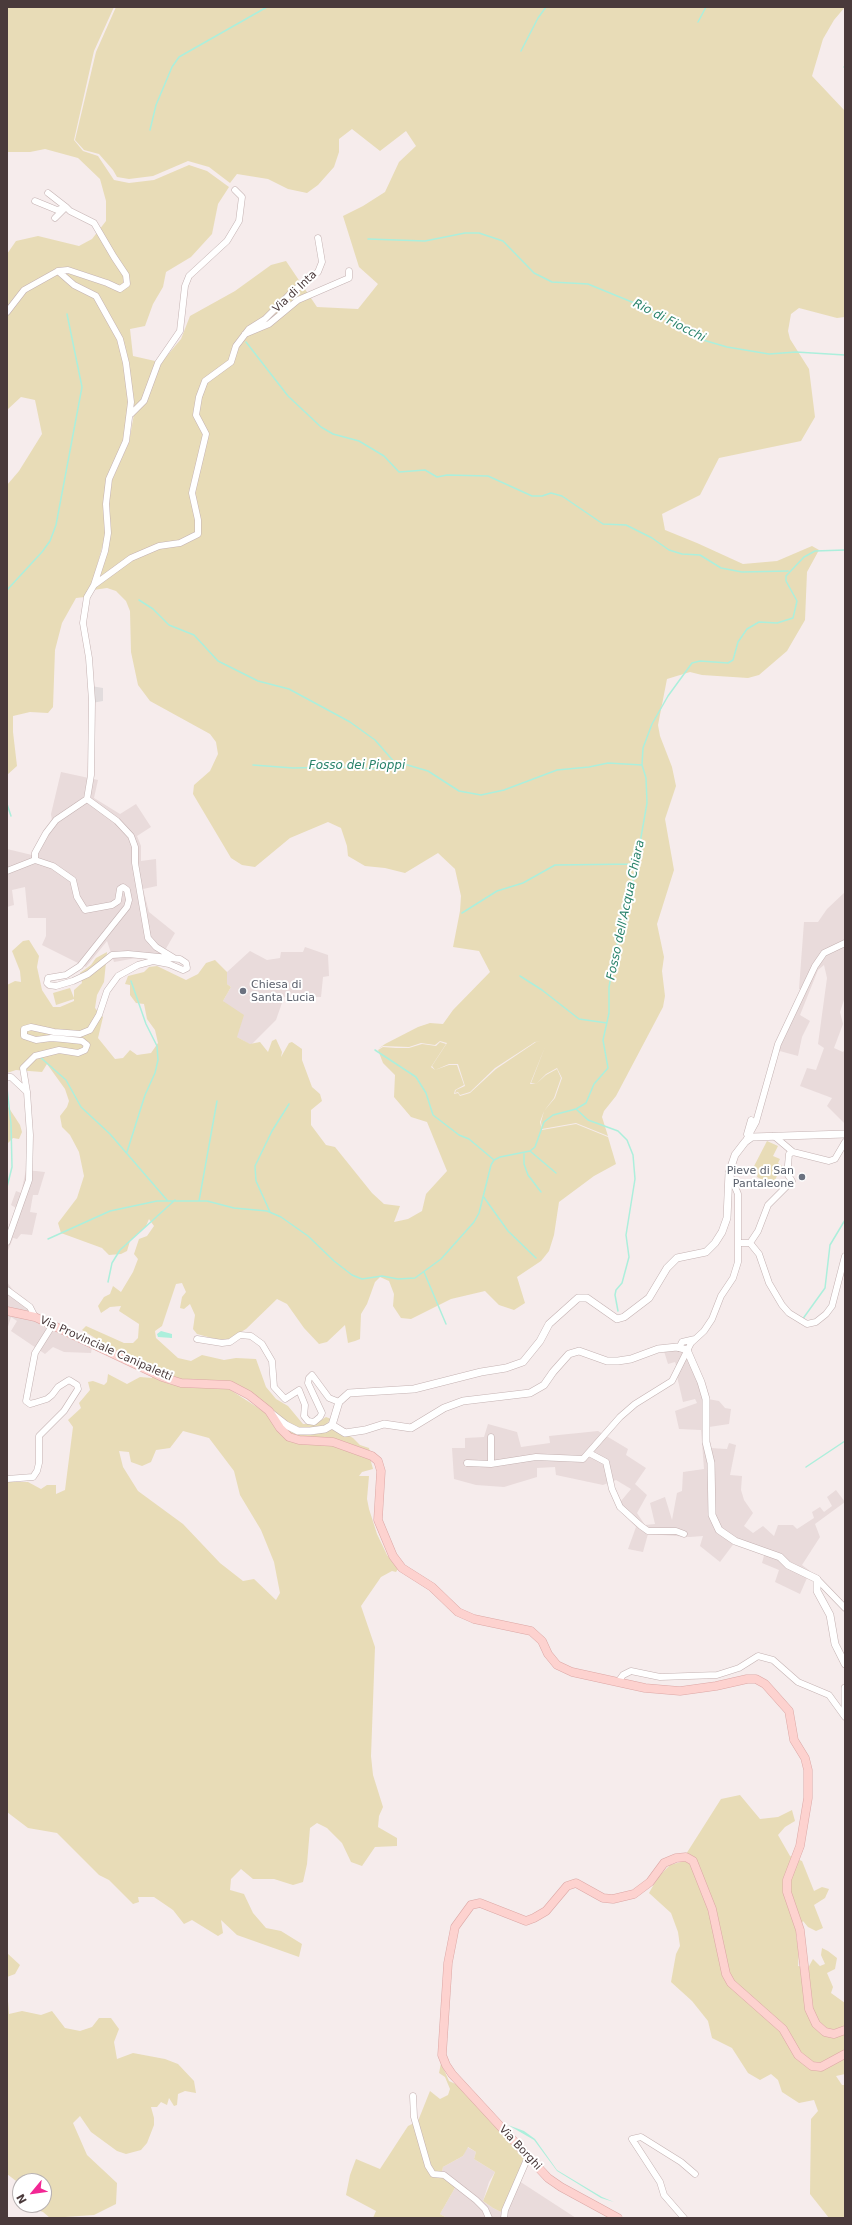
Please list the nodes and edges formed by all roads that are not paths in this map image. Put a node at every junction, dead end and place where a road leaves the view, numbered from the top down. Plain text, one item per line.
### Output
1 (235, 190) dead end
2 (48, 193) dead end
3 (35, 201) dead end
4 (66, 207) junction
5 (56, 218) dead end
6 (318, 238) dead end
7 (58, 271) junction
8 (349, 271) dead end
9 (7, 312) edge
10 (245, 334) junction
11 (131, 414) junction
12 (94, 585) junction
13 (87, 800) junction
14 (35, 860) junction
15 (7, 871) edge
16 (845, 943) edge
17 (175, 959) junction
18 (7, 1077) edge
19 (27, 1092) junction
20 (751, 1120) dead end
21 (845, 1134) edge
22 (774, 1136) junction
23 (745, 1142) junction
24 (845, 1142) edge
25 (793, 1152) junction
26 (729, 1173) junction
27 (7, 1242) edge
28 (739, 1243) junction
29 (750, 1243) junction
30 (845, 1256) edge
31 (7, 1290) edge
32 (7, 1311) edge
33 (35, 1317) junction
34 (52, 1326) junction
35 (197, 1339) dead end
36 (695, 1339) junction
37 (678, 1348) junction
38 (687, 1350) junction
39 (339, 1402) junction
40 (269, 1412) junction
41 (332, 1425) junction
42 (491, 1436) dead end
43 (589, 1454) junction
44 (466, 1463) dead end
45 (491, 1464) junction
46 (7, 1479) edge
47 (684, 1534) dead end
48 (817, 1578) junction
49 (845, 1608) edge
50 (845, 1664) edge
51 (618, 1682) junction
52 (845, 1688) edge
53 (845, 1712) edge
54 (845, 1717) edge
55 (845, 2030) edge
56 (845, 2054) edge
57 (413, 2096) dead end
58 (528, 2157) junction
59 (695, 2174) dead end
60 (489, 2218) edge
61 (504, 2218) edge
62 (618, 2218) edge
63 (684, 2218) edge

1 - 11 street
2 - 4 street
3 - 4 street
4 - 5 street
4 - 7 street
6 - 10 street, Via di Inta
7 - 9 street
7 - 11 street
8 - 10 street, Via di Inta
10 - 12 street, Via di Inta
11 - 12 street
12 - 13 street
13 - 14 street
13 - 17 street
14 - 15 street
14 - 17 street
16 - 23 street
17 - 19 street
18 - 19 street
19 - 27 street
20 - 23 street
21 - 22 street
22 - 23 street
22 - 25 street
23 - 26 street
24 - 25 street
25 - 29 street
26 - 28 street
26 - 39 street
28 - 29 street
28 - 36 street
29 - 30 street
31 - 33 street
32 - 33 main road, Via Provinciale Canipaletti
33 - 34 main road, Via Provinciale Canipaletti
34 - 40 main road, Via Provinciale Canipaletti
34 - 46 street
35 - 39 street
36 - 37 street
36 - 38 street
37 - 38 street
37 - 41 street
38 - 43 street
38 - 48 street
39 - 41 street
40 - 41 street
40 - 51 main road, Via Provinciale Canipaletti
42 - 45 street
43 - 45 street
43 - 47 street
44 - 45 street
48 - 49 street
48 - 50 street
51 - 54 street
51 - 55 main road
52 - 53 street
56 - 58 main road, Via Borghi
57 - 60 street
58 - 61 street
58 - 62 main road, Via Borghi
59 - 63 street

